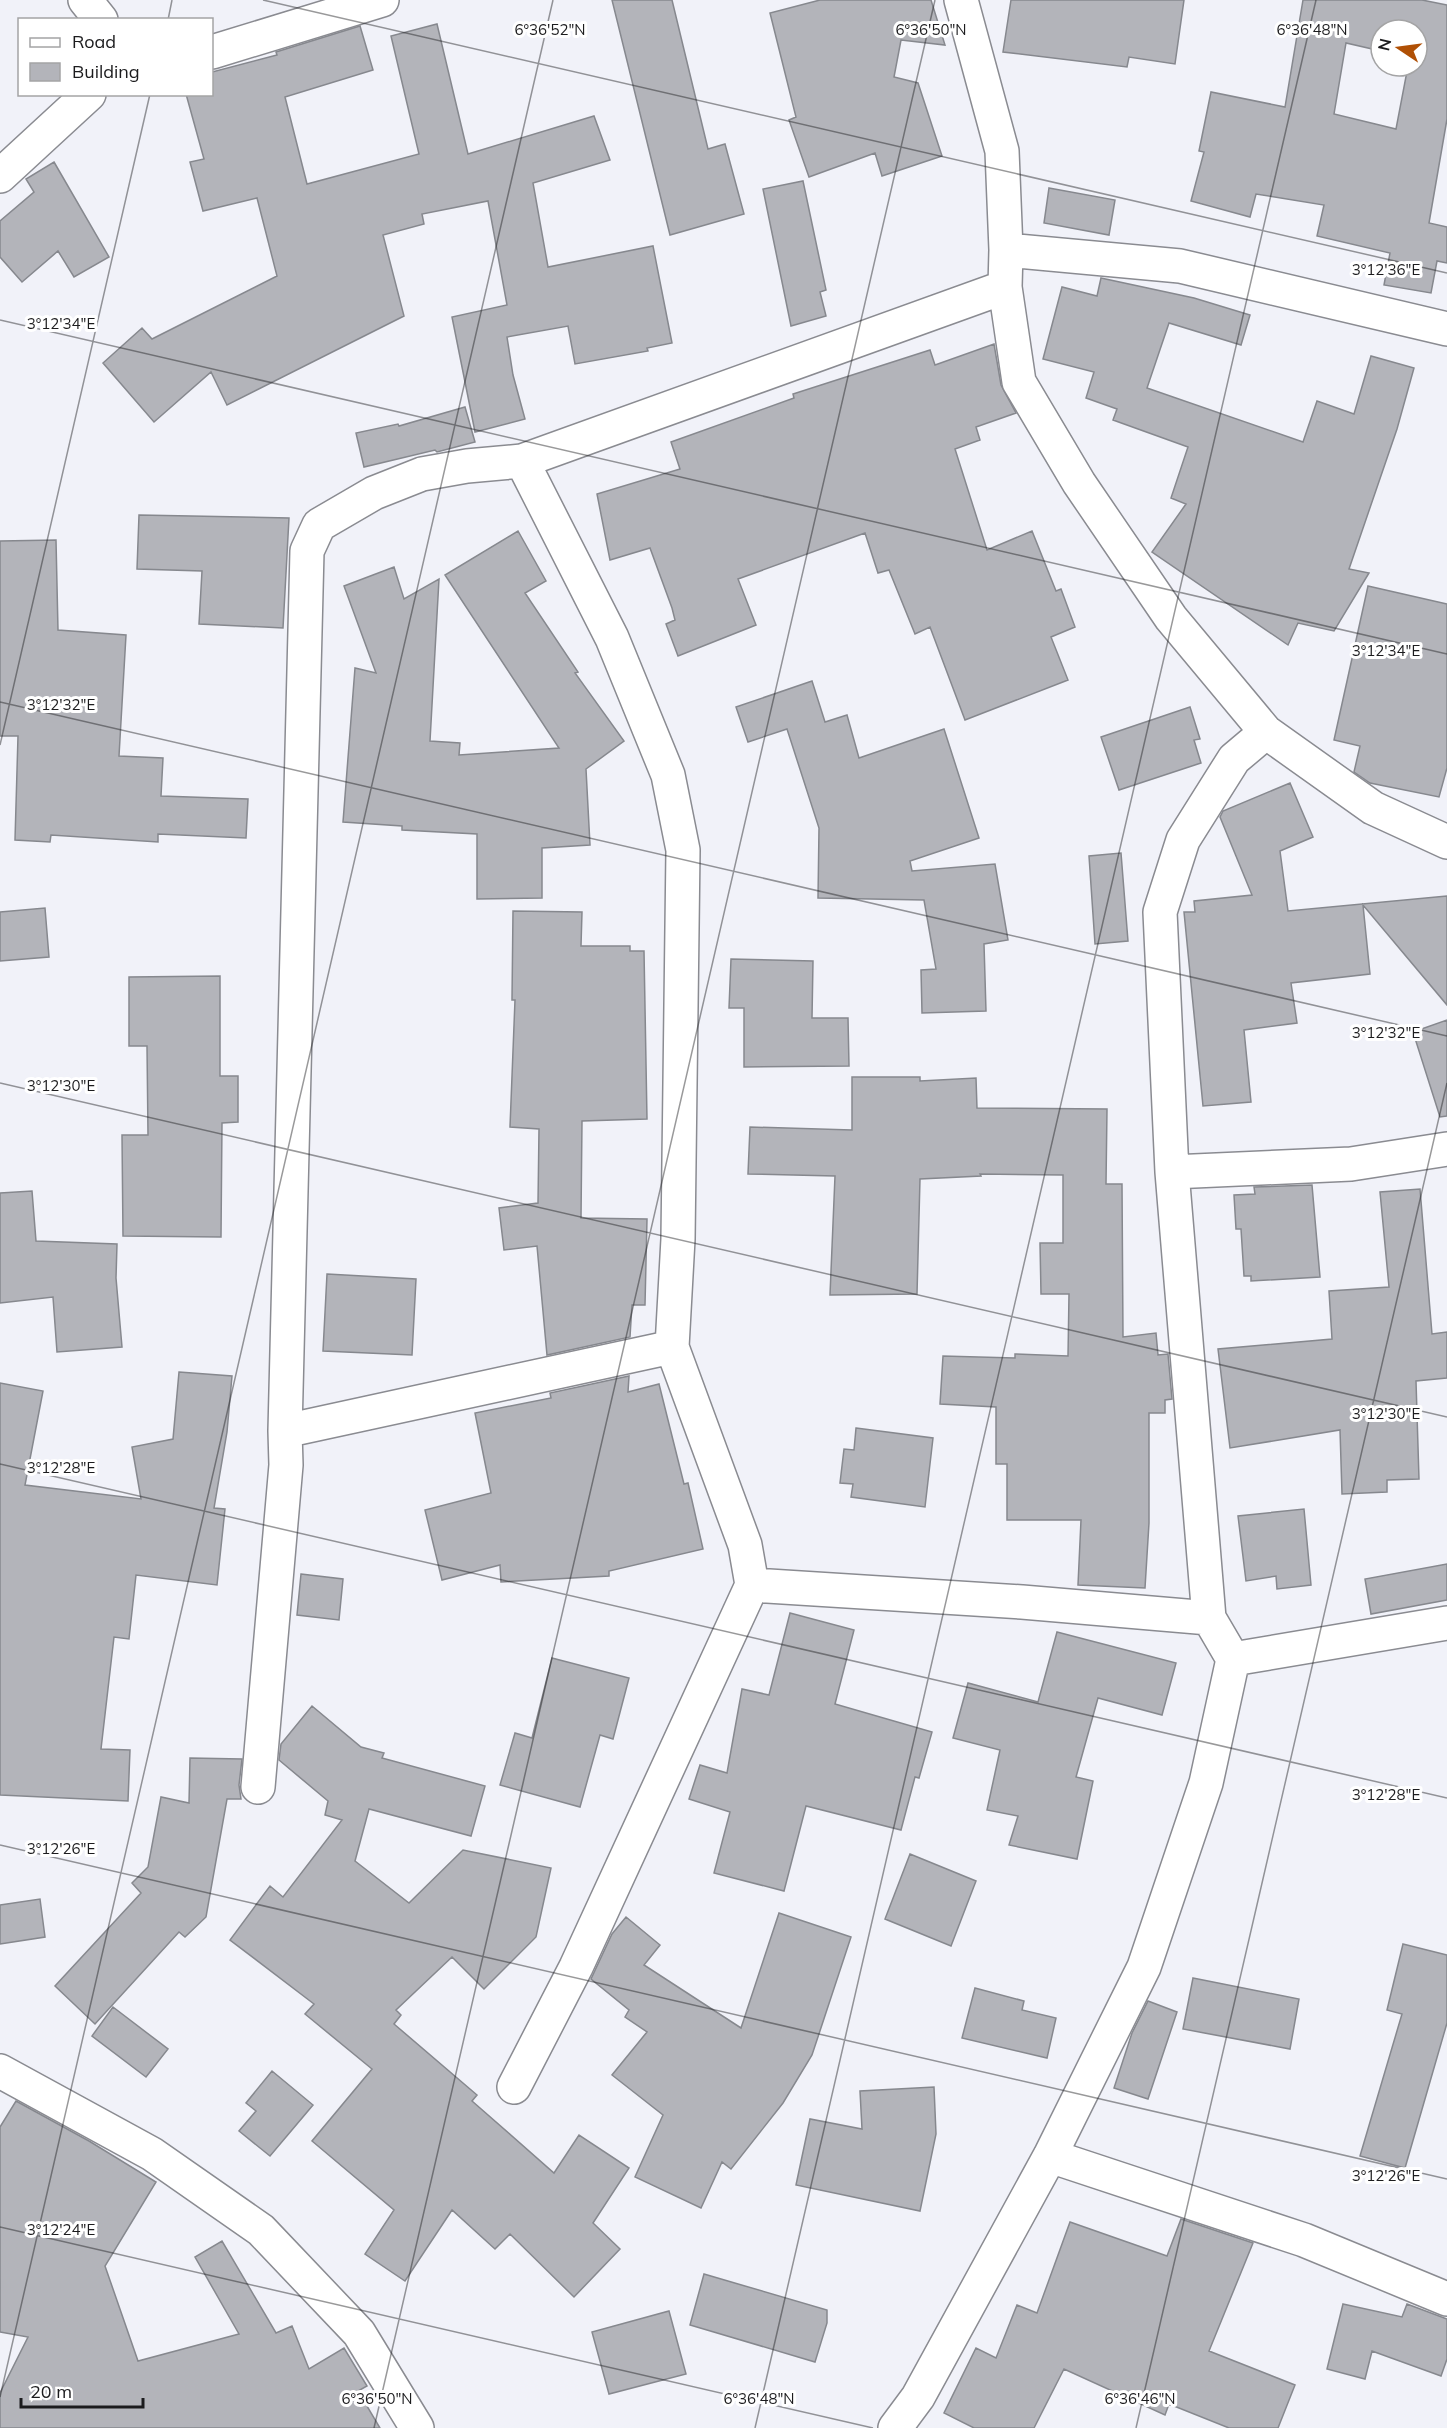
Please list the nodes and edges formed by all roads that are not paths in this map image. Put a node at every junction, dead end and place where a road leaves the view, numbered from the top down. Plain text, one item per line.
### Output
1 (85, 0) edge
2 (382, 0) edge
3 (961, 0) edge
4 (98, 18) edge
5 (213, 52) edge
6 (87, 96) edge
7 (0, 176) edge
8 (1006, 250) junction
9 (1005, 287) junction
10 (1447, 329) edge
11 (522, 461) junction
12 (1266, 732) junction
13 (1447, 842) edge
14 (1447, 1149) edge
15 (1172, 1172) junction
16 (672, 1347) junction
17 (285, 1431) junction
18 (752, 1586) junction
19 (1209, 1618) junction
20 (1447, 1623) edge
21 (1233, 1659) junction
22 (258, 1787) dead end
23 (0, 2071) edge
24 (514, 2087) dead end
25 (1050, 2156) junction
26 (1447, 2299) edge
27 (417, 2428) edge
28 (895, 2428) edge

1 - 4 street
2 - 5 street
3 - 8 street
6 - 7 street
8 - 9 street
8 - 10 street
9 - 11 street
9 - 12 street
11 - 16 street
11 - 17 street
12 - 13 street
12 - 15 street
14 - 15 street
15 - 19 street
16 - 17 street
16 - 18 street
17 - 22 street
18 - 19 street
18 - 24 street
19 - 21 street
20 - 21 street
21 - 25 street
23 - 27 street
25 - 26 street
25 - 28 street

